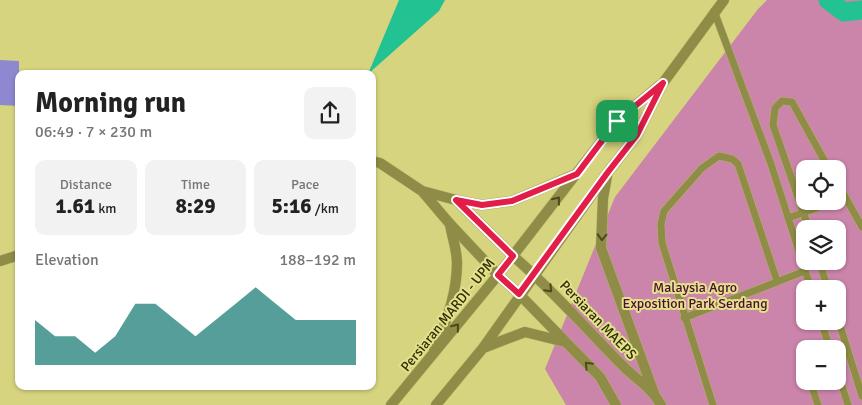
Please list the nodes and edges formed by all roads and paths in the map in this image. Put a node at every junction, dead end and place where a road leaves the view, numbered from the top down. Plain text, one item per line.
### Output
1 (724, 0) edge
2 (714, 11) junction
3 (663, 83) junction
4 (824, 160) edge
5 (376, 162) edge
6 (608, 172) junction
7 (577, 174) junction
8 (796, 190) edge
9 (422, 191) junction
10 (846, 198) edge
11 (456, 200) junction
12 (803, 210) edge
13 (812, 210) edge
14 (804, 213) junction
15 (788, 218) junction
16 (806, 220) edge
17 (450, 224) junction
18 (862, 227) edge
19 (796, 242) edge
20 (15, 256) edge
21 (513, 256) junction
22 (0, 261) edge
23 (805, 270) joint
24 (498, 275) junction
25 (535, 275) junction
26 (808, 280) edge
27 (778, 281) junction
28 (519, 294) junction
29 (684, 318) junction
30 (841, 330) edge
31 (566, 342) junction
32 (483, 348) junction
33 (426, 364) junction
34 (813, 390) edge
35 (843, 390) edge
36 (654, 393) junction
37 (862, 396) edge
38 (391, 405) edge
39 (436, 405) edge
40 (616, 405) edge
41 (661, 405) edge
42 (713, 405) edge
43 (818, 405) edge
44 (848, 405) edge

1 - 2 street, Persiaran MARDI - UPM
2 - 3 street, Persiaran MARDI - UPM
2 - 15 lane
3 - 6 street, Persiaran MARDI - UPM
3 - 7 street, Persiaran MARDI - UPM
4 - 8 lane
5 - 9 street
6 - 25 street, Persiaran MARDI - UPM
6 -> 36 street
7 - 11 street
21 -> 7 street, Persiaran MARDI - UPM
9 - 11 street
9 - 17 street
10 - 18 lane
11 - 21 street, Persiaran MAEPS
12 - 14 lane
13 - 14 lane
14 - 15 lane
14 - 16 lane
15 - 19 lane
17 - 24 street
17 - 33 street
20 - 22 street
21 - 24 street, Persiaran MARDI - UPM
21 - 25 street, Persiaran MAEPS
23 - 26 lane
23 - 27 lane
24 - 28 street
33 -> 24 street, Persiaran MARDI - UPM
25 - 28 street, Persiaran MARDI - UPM
25 -> 36 street, Persiaran MAEPS
27 - 29 lane
27 - 29 lane
28 - 31 street
28 - 32 street, Persiaran MARDI - UPM
29 - 42 lane
30 - 37 lane
31 - 32 street
40 -> 31 street
32 - 39 street, Persiaran MARDI - UPM
33 - 38 street, Persiaran MARDI - UPM
34 - 43 lane
35 - 44 lane
36 - 41 street, Persiaran MAEPS

